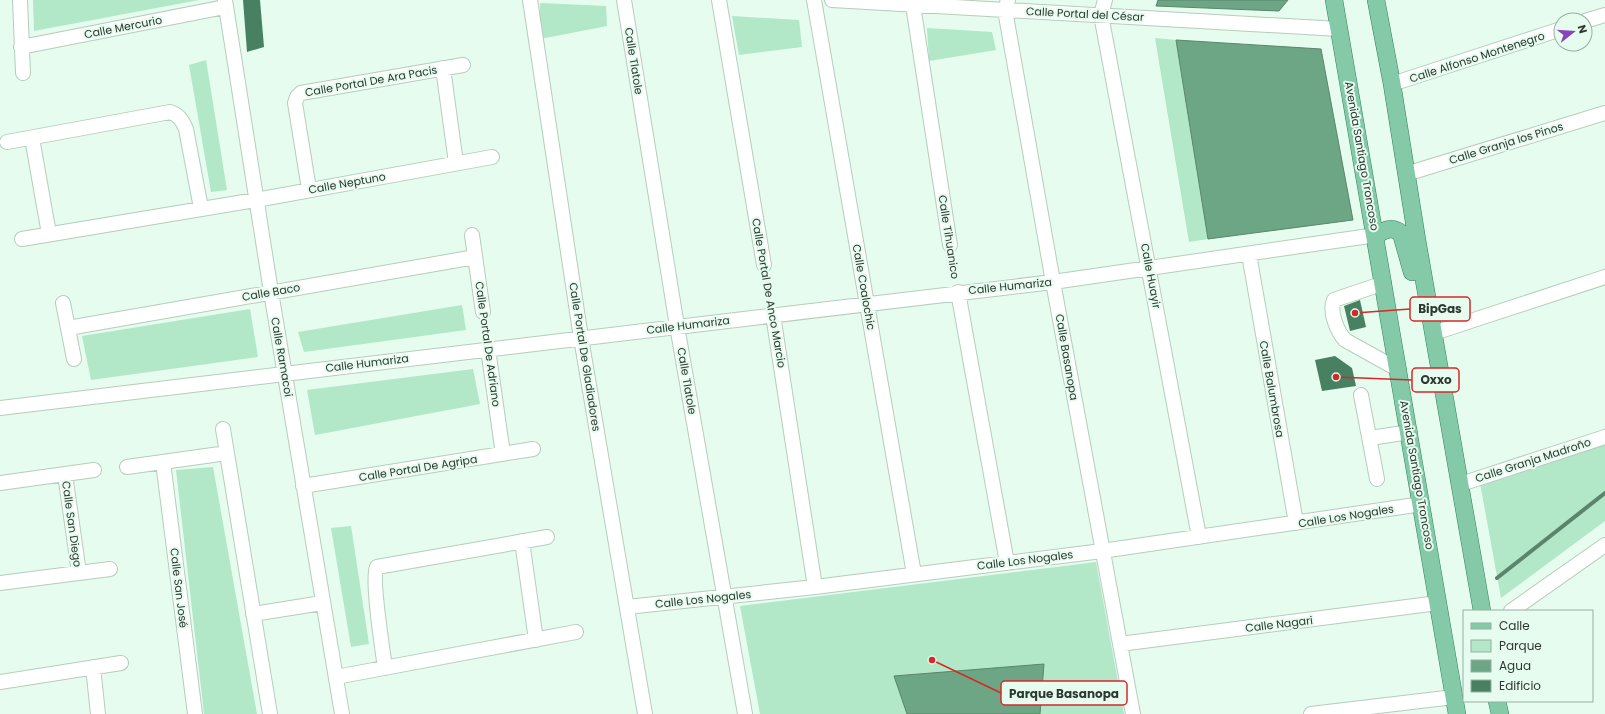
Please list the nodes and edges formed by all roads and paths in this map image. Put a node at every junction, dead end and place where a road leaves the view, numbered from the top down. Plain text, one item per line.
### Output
1 (20, 0) edge
2 (530, 0) edge
3 (624, 0) edge
4 (720, 0) edge
5 (814, 0) edge
6 (832, 0) edge
7 (1105, 0) edge
8 (1334, 0) edge
9 (1378, 0) edge
10 (913, 2) edge
11 (225, 4) edge
12 (1007, 5) edge
13 (1102, 15) junction
14 (1605, 15) edge
15 (1593, 19) edge
16 (1339, 29) junction
17 (1553, 32) edge
18 (21, 47) junction
19 (463, 65) dead end
20 (443, 68) junction
21 (23, 73) dead end
22 (1392, 84) junction
23 (1605, 113) edge
24 (32, 138) junction
25 (7, 142) dead end
26 (492, 157) dead end
27 (456, 163) junction
28 (1406, 174) junction
29 (309, 189) junction
30 (256, 200) junction
31 (201, 208) junction
32 (49, 234) junction
33 (472, 235) dead end
34 (1376, 235) junction
35 (22, 239) dead end
36 (950, 245) joint
37 (1249, 254) junction
38 (476, 257) junction
39 (764, 264) joint
40 (1150, 268) junction
41 (1605, 277) edge
42 (1053, 282) junction
43 (1384, 282) junction
44 (270, 292) junction
45 (958, 292) junction
46 (63, 303) dead end
47 (866, 303) junction
48 (483, 312) joint
49 (773, 314) junction
50 (677, 326) junction
51 (68, 328) junction
52 (1434, 333) junction
53 (581, 338) junction
54 (488, 349) junction
55 (74, 359) dead end
56 (1439, 363) junction
57 (1399, 370) junction
58 (285, 372) junction
59 (1361, 395) dead end
60 (0, 408) edge
61 (223, 429) dead end
62 (1410, 432) junction
63 (1605, 437) edge
64 (1370, 438) junction
65 (533, 449) dead end
66 (227, 453) junction
67 (503, 454) junction
68 (163, 462) junction
69 (127, 467) dead end
70 (94, 470) dead end
71 (65, 474) junction
72 (1377, 480) dead end
73 (0, 483) edge
74 (1461, 484) junction
75 (302, 486) junction
76 (1422, 504) junction
77 (1296, 523) junction
78 (547, 537) dead end
79 (1199, 537) junction
80 (522, 541) junction
81 (1605, 545) edge
82 (1102, 551) junction
83 (1007, 562) junction
84 (110, 569) dead end
85 (79, 573) junction
86 (914, 574) junction
87 (0, 583) edge
88 (814, 587) junction
89 (724, 596) junction
90 (322, 603) junction
91 (1438, 604) junction
92 (627, 607) junction
93 (1482, 610) edge
94 (1512, 610) edge
95 (253, 614) junction
96 (576, 632) dead end
97 (536, 640) junction
98 (1120, 644) junction
99 (121, 663) dead end
100 (93, 667) junction
101 (385, 668) junction
102 (336, 677) junction
103 (0, 682) edge
104 (1454, 697) junction
105 (1498, 702) edge
106 (98, 714) edge
107 (195, 714) edge
108 (270, 714) edge
109 (342, 714) edge
110 (645, 714) edge
111 (745, 714) edge
112 (1133, 714) edge
113 (1310, 714) edge
114 (1457, 714) edge
115 (1500, 714) edge

1 - 18 street
2 - 53 street, Calle Portal De Gladiadores
3 - 50 street, Calle Tlatole
4 - 39 street, Calle Portal De Anco Marcio
5 - 47 street, Calle Coalochic
6 - 10 street, Calle Portal del César
7 - 13 street
8 - 16 main road, Avenida Santiago Troncoso
9 - 22 main road
10 - 12 street, Calle Portal del César
10 - 36 street, Calle Tihuanico
11 - 18 street, Calle Mercurio
11 - 30 street, Calle Ramacoi
12 - 13 street, Calle Portal del César
12 - 42 street, Calle Basanopa
13 - 16 street, Calle Portal del César
13 - 40 street, Calle Huayir
14 - 15 street
16 - 34 main road, Avenida Santiago Troncoso
17 - 22 street, Calle Alfonso Montenegro
18 - 21 street
19 - 20 street, Calle Portal De Ara Pacis
20 - 27 street, Calle Portal De Ara Pacis
20 - 29 street, Calle Portal De Ara Pacis
22 - 28 main road
23 - 28 street, Calle Granja los Pinos
24 - 25 street
24 - 31 street
24 - 32 street
26 - 27 street, Calle Neptuno
27 - 29 street, Calle Neptuno
28 - 52 main road
29 - 30 street, Calle Neptuno
30 - 31 street, Calle Neptuno
30 - 44 street, Calle Ramacoi
31 - 32 street, Calle Neptuno
32 - 35 street, Calle Neptuno
33 - 38 street, Calle Portal De Adriano
34 - 37 street, Calle Humariza
34 - 43 main road, Avenida Santiago Troncoso
34 - 56 main road
36 - 45 path, Calle Tihuanico
37 - 40 street, Calle Humariza
37 - 77 street, Calle Balumbrosa
38 - 44 street, Calle Baco
38 - 48 street, Calle Portal De Adriano
39 - 49 path, Calle Portal De Anco Marcio
40 - 42 street, Calle Humariza
40 - 79 street, Calle Huayir
41 - 52 street
42 - 45 street, Calle Humariza
42 - 82 street, Calle Basanopa
43 - 57 main road, Avenida Santiago Troncoso
43 - 57 street
44 - 51 street, Calle Baco
44 - 58 street, Calle Ramacoi
45 - 47 street, Calle Humariza
45 - 83 street, Calle Tihuanico
46 - 51 street
47 - 49 street, Calle Humariza
47 - 86 street, Calle Coalochic
48 - 54 path, Calle Portal De Adriano
49 - 50 street, Calle Humariza
49 - 88 street, Calle Portal De Anco Marcio
50 - 53 street, Calle Humariza
50 - 89 street, Calle Tlatole
51 - 55 street
52 - 56 main road
53 - 54 street, Calle Humariza
53 - 92 street, Calle Portal De Gladiadores
54 - 58 street, Calle Humariza
54 - 67 street, Calle Portal De Adriano
56 - 74 main road
57 - 62 main road, Avenida Santiago Troncoso
58 - 60 street, Calle Humariza
58 - 75 street, Calle Ramacoi
59 - 64 street
61 - 66 street
62 - 64 street
62 - 76 main road, Avenida Santiago Troncoso
63 - 74 street, Calle Granja Madroño
64 - 72 street
65 - 67 street, Calle Portal De Agripa
66 - 68 street
66 - 95 street
67 - 75 street, Calle Portal De Agripa
68 - 69 street
68 - 107 street, Calle San José
70 - 71 street, Calle San Diego
71 - 73 street, Calle San Diego
71 - 85 street, Calle San Diego
74 - 93 main road
75 - 90 street, Calle Ramacoi
76 - 77 street, Calle Los Nogales
76 - 91 main road, Avenida Santiago Troncoso
77 - 79 street, Calle Los Nogales
78 - 80 street
79 - 82 street, Calle Los Nogales
80 - 97 street
80 - 101 street
81 - 94 street
82 - 83 street, Calle Los Nogales
82 - 98 street, Calle Basanopa
83 - 86 street, Calle Los Nogales
84 - 85 street, Calle San Diego
85 - 87 street, Calle San Diego
86 - 88 street, Calle Los Nogales
88 - 89 street, Calle Los Nogales
89 - 92 street, Calle Los Nogales
89 - 111 street, Calle Tlatole
90 - 95 street
90 - 102 street, Calle Ramacoi
91 - 98 street, Calle Nagari
91 - 104 main road, Avenida Santiago Troncoso
92 - 110 street, Calle Portal De Gladiadores
95 - 108 street
96 - 97 street
97 - 101 street
98 - 112 street, Calle Basanopa
99 - 100 street
100 - 103 street
100 - 106 street
101 - 102 street
102 - 109 street, Calle Ramacoi
104 - 113 street
104 - 114 main road, Avenida Santiago Troncoso
105 - 115 main road

